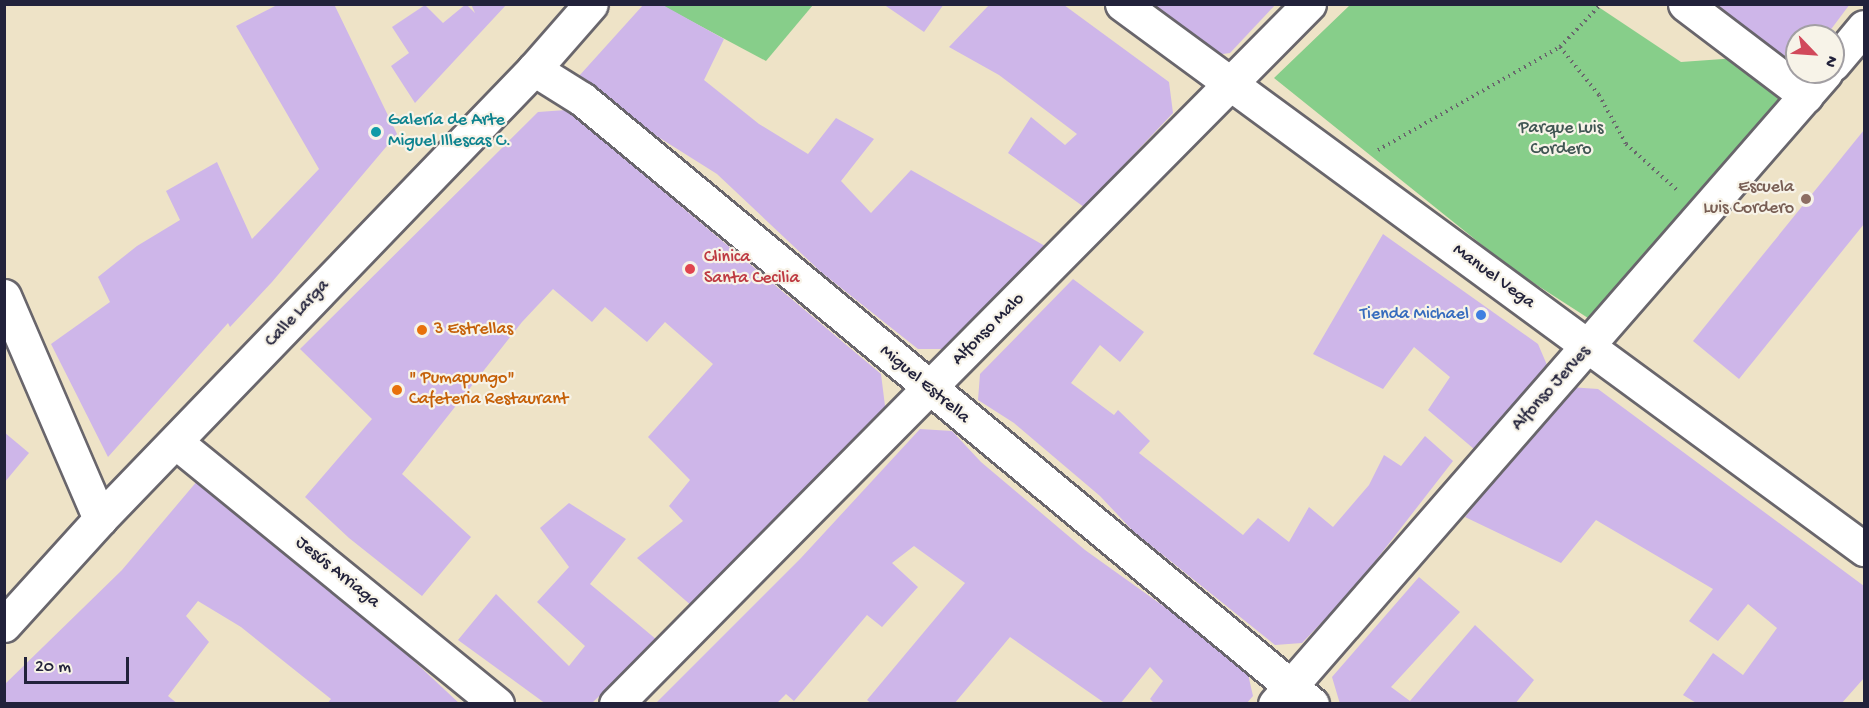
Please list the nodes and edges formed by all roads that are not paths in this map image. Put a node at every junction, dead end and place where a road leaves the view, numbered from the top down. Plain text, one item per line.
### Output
1 (591, 4) edge
2 (1122, 4) edge
3 (1309, 4) edge
4 (1685, 4) edge
5 (1864, 27) edge
6 (1845, 50) edge
7 (1785, 65) edge
8 (534, 69) junction
9 (1816, 84) edge
10 (1232, 85) junction
11 (4, 296) edge
12 (1589, 347) junction
13 (930, 390) junction
14 (177, 443) junction
15 (100, 519) junction
16 (1864, 549) edge
17 (4, 625) edge
18 (1292, 697) edge
19 (497, 704) edge
20 (616, 704) edge

1 - 8 street, Calle Larga
2 - 10 street, Manuel Vega
3 - 10 street, Alfonso Malo
4 - 7 street
5 - 6 street
8 - 13 street, Miguel Estrella
8 - 14 street, Calle Larga
9 - 12 street, Alfonso Jerves
10 - 12 street, Manuel Vega
10 - 13 street, Alfonso Malo
11 - 15 street
12 - 16 street, Manuel Vega
12 - 18 street, Alfonso Jerves
13 - 18 street, Miguel Estrella
13 - 20 street, Alfonso Malo
14 - 15 street, Calle Larga
14 - 19 street, Jesús Arriaga
15 - 17 street, Calle Larga

